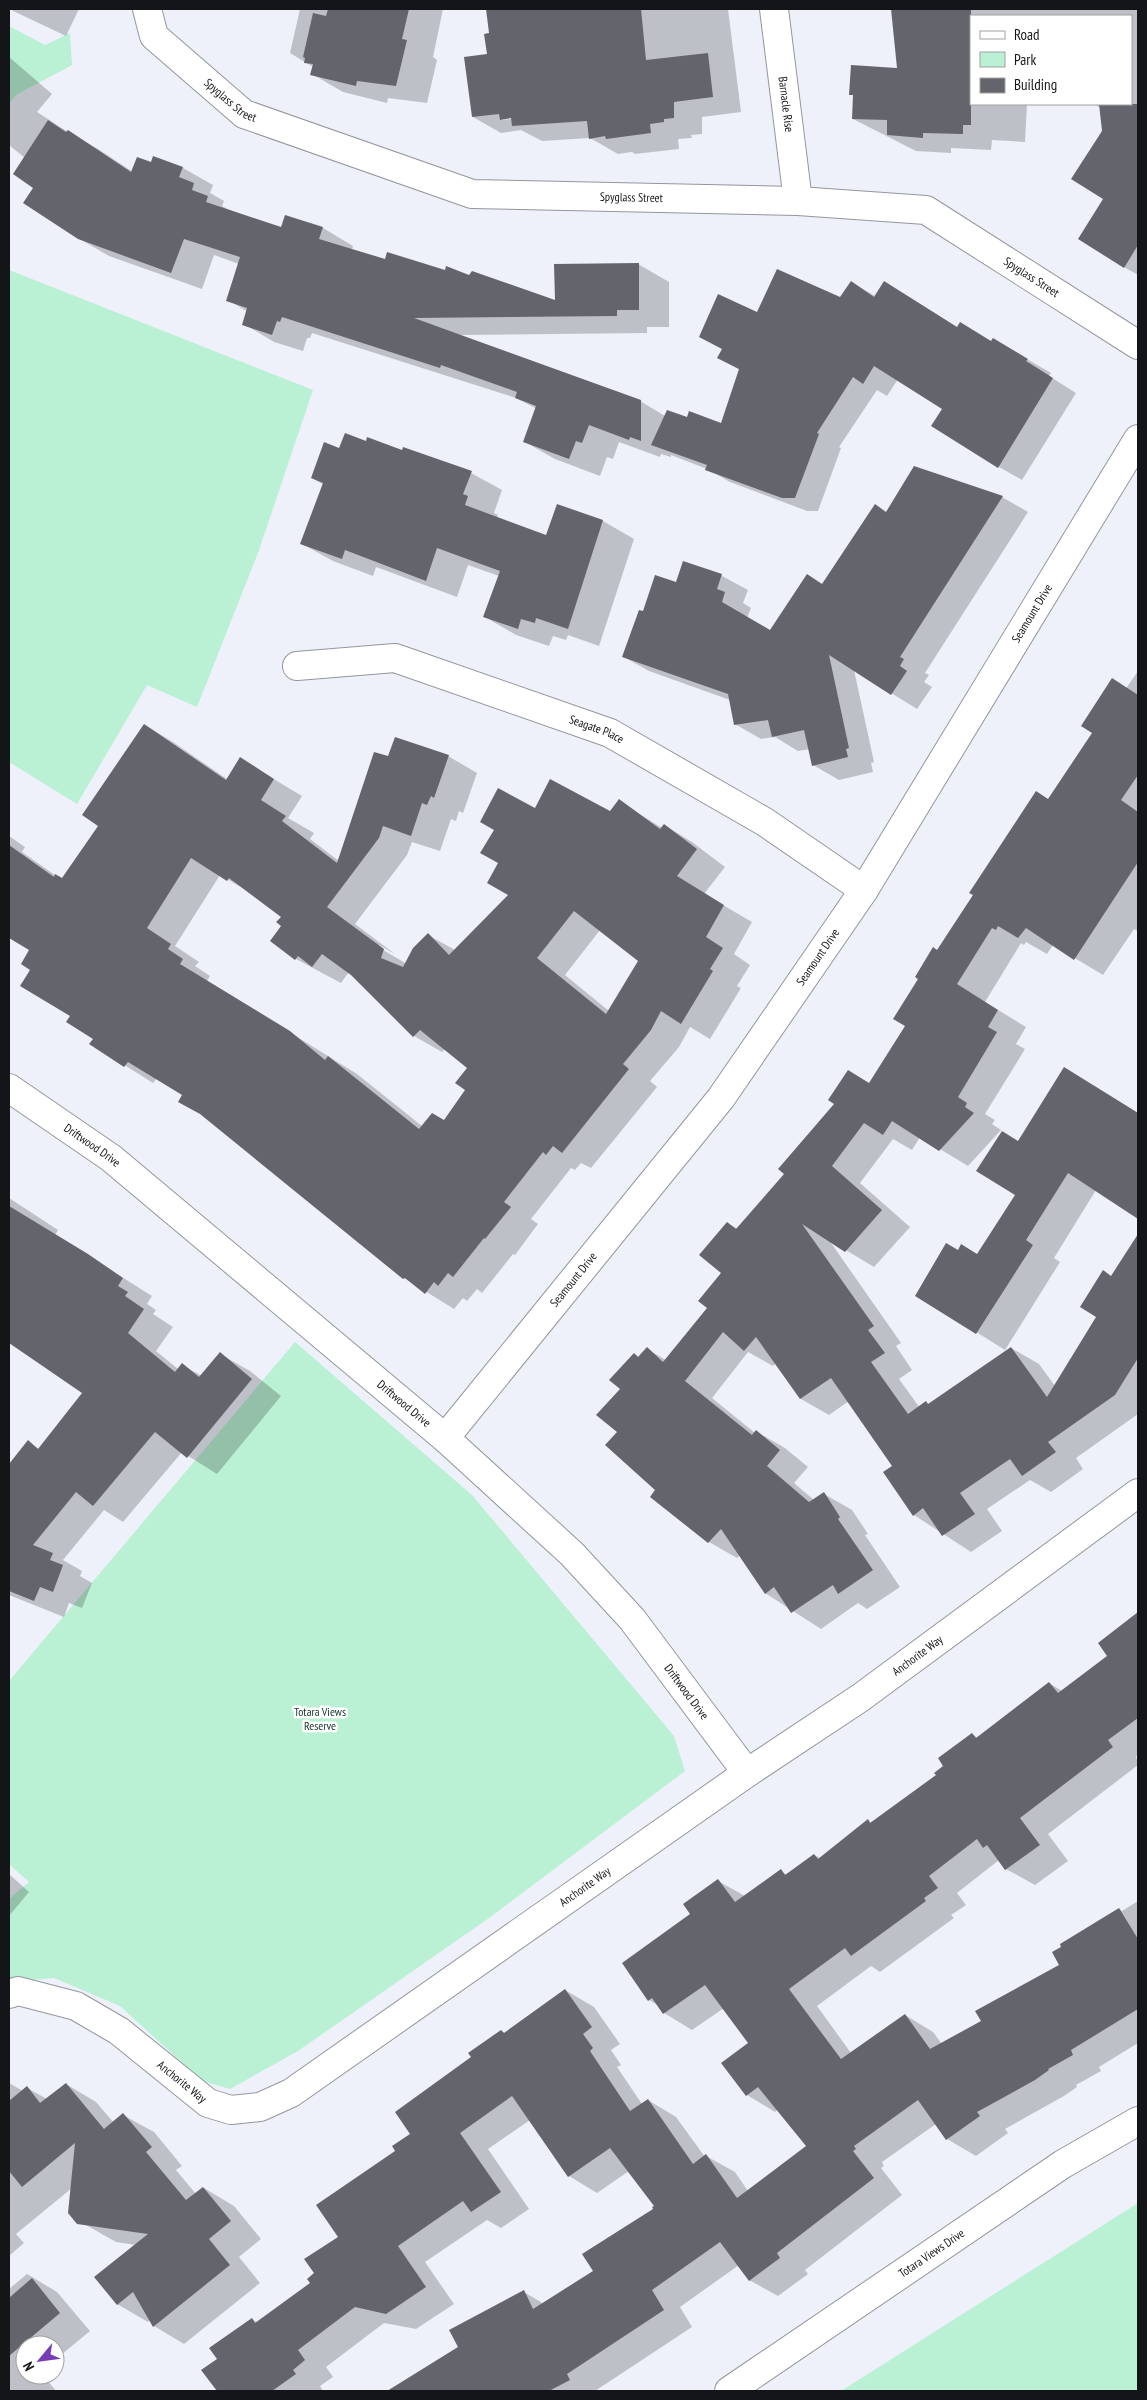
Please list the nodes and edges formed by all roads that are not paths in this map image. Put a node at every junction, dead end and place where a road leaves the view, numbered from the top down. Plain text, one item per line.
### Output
1 (147, 9) edge
2 (774, 9) edge
3 (798, 201) junction
4 (1138, 345) edge
5 (1138, 439) edge
6 (297, 666) dead end
7 (864, 890) junction
8 (9, 1088) edge
9 (445, 1438) junction
10 (1138, 1493) edge
11 (747, 1773) junction
12 (9, 1994) edge
13 (1138, 2121) edge
14 (729, 2391) edge

1 - 3 street, Spyglass Street
2 - 3 street, Barnacle Rise
3 - 4 street, Spyglass Street
5 - 7 street, Seamount Drive
6 - 7 street, Seagate Place
7 - 9 street, Seamount Drive
8 - 9 street, Driftwood Drive
9 - 11 street, Driftwood Drive
10 - 11 street, Anchorite Way
11 - 12 street, Anchorite Way
13 - 14 street, Totara Views Drive

